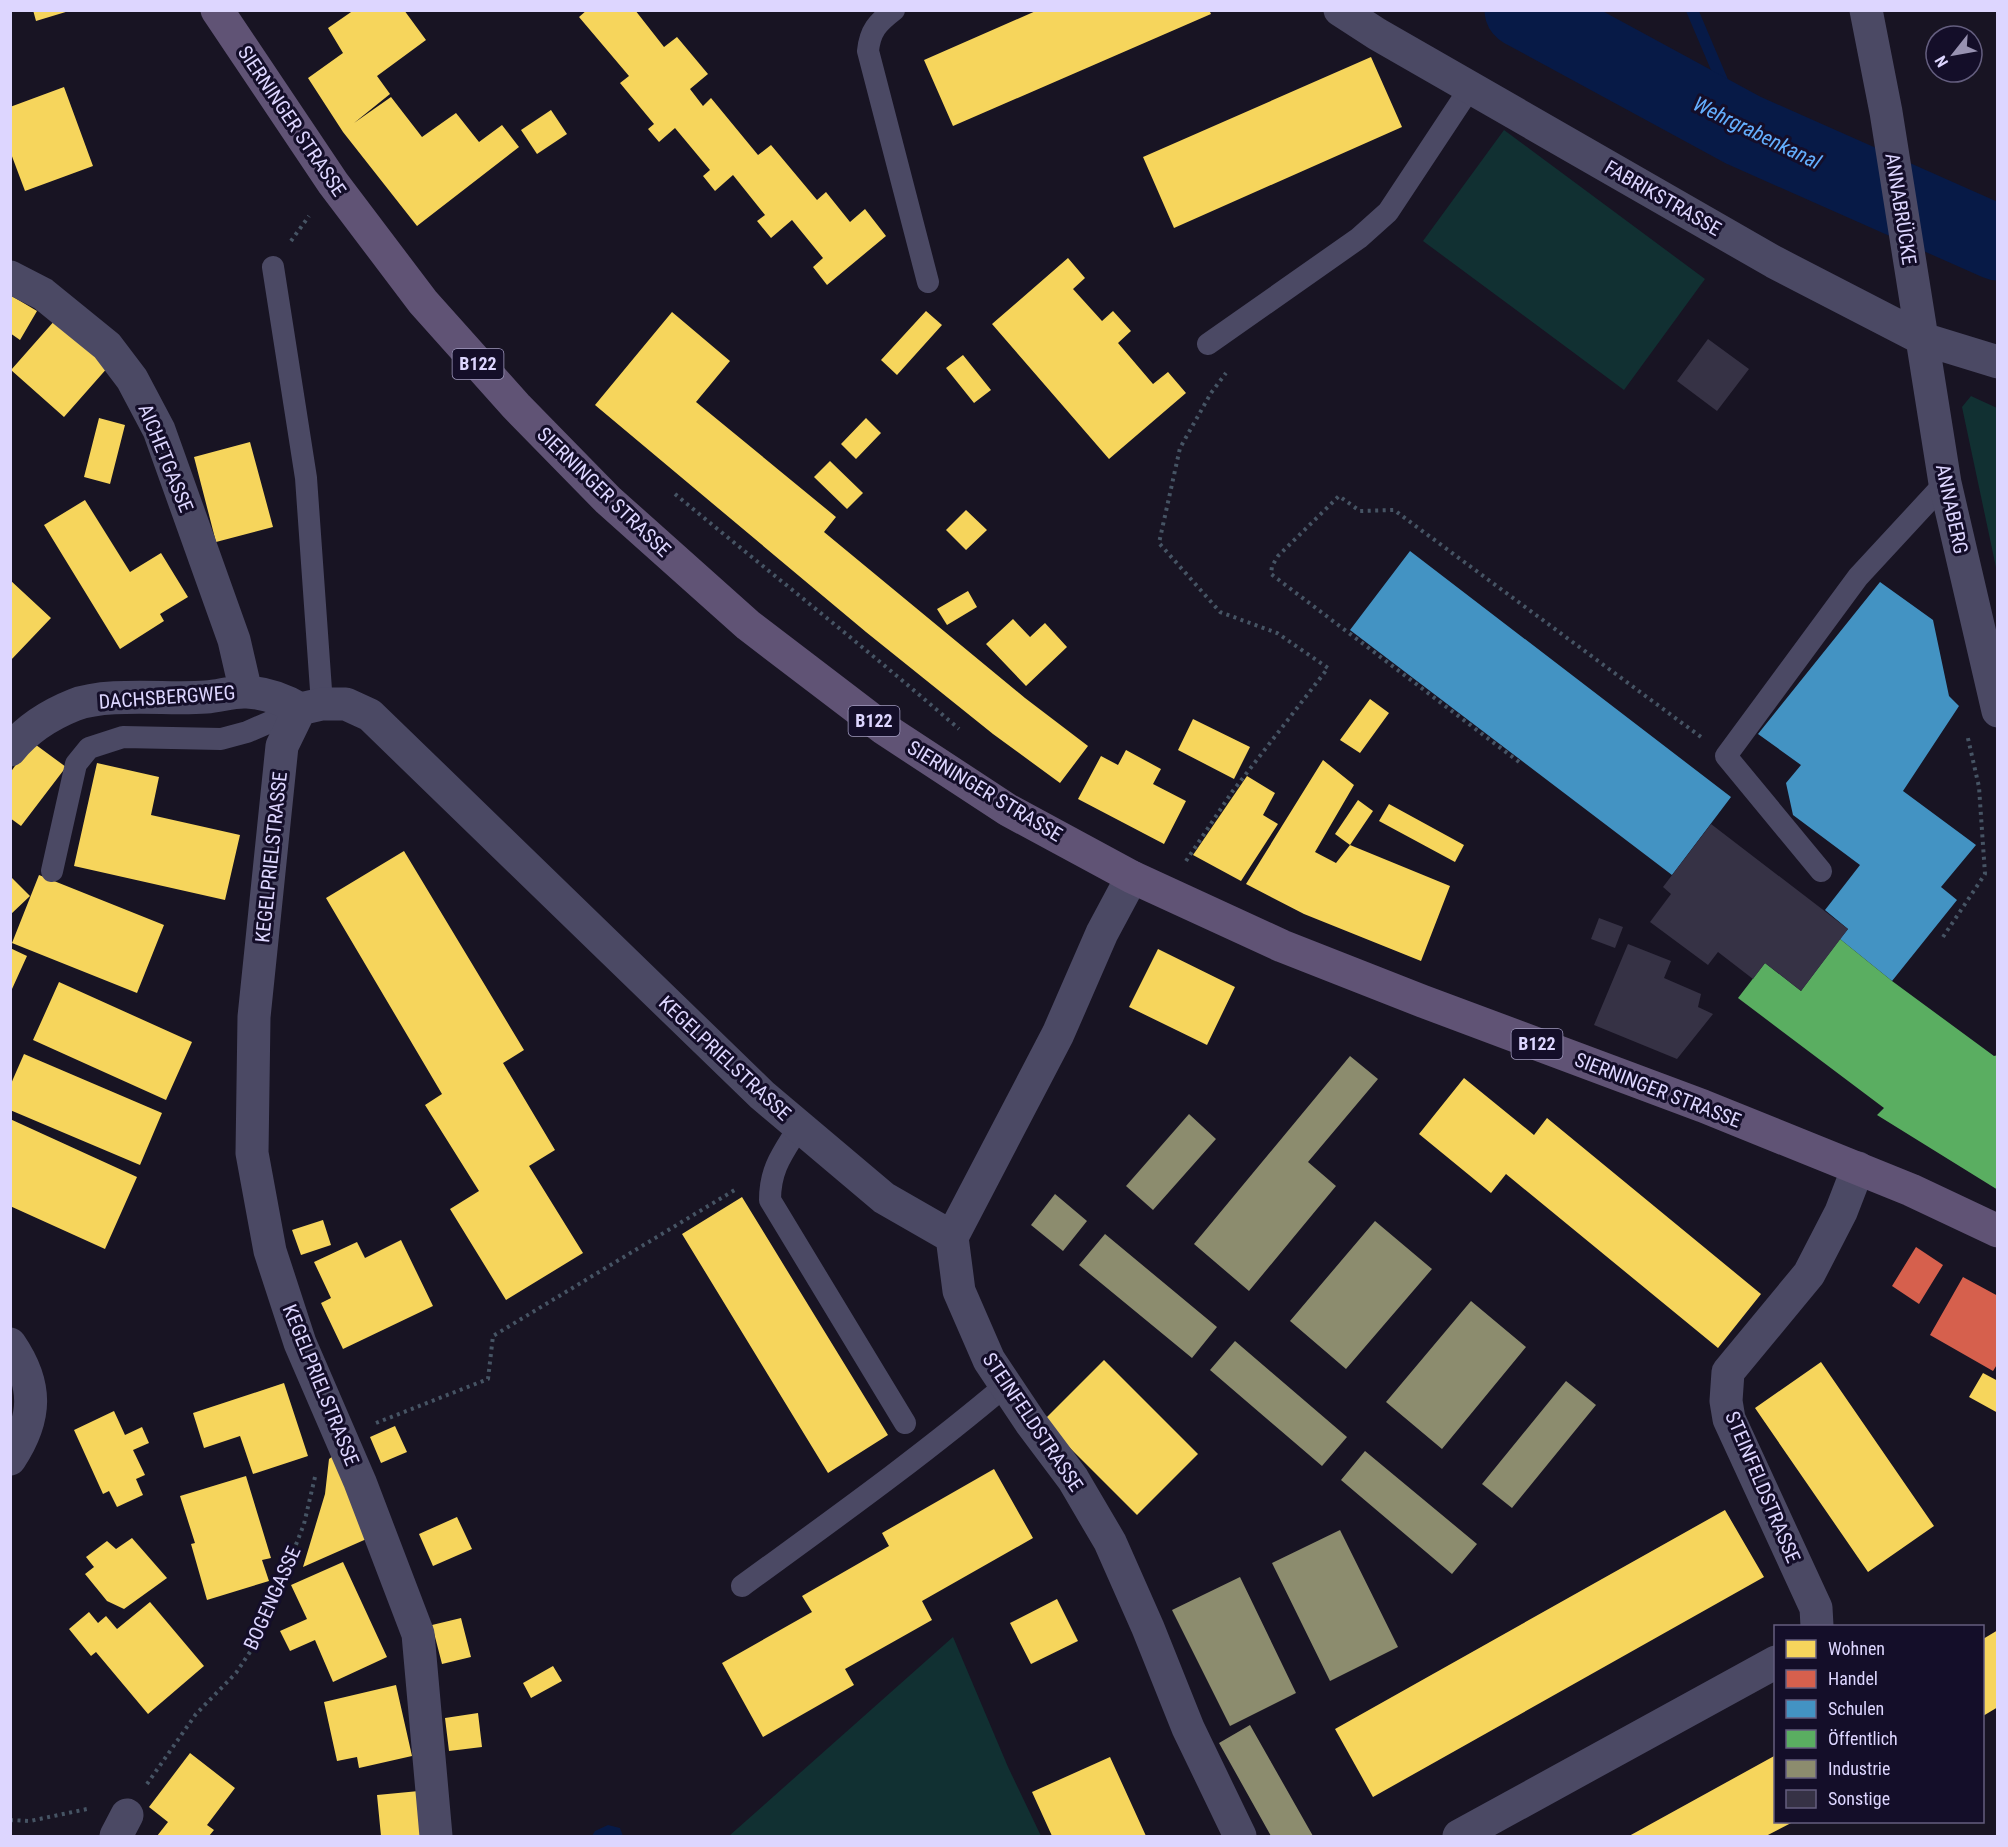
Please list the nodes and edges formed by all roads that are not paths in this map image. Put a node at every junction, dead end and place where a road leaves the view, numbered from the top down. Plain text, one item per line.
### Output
1 (217, 10) edge
2 (894, 10) edge
3 (1340, 10) edge
4 (1866, 10) edge
5 (1470, 88) junction
6 (273, 267) road end
7 (10, 277) edge
8 (928, 282) dead end
9 (1917, 305) joint
10 (1923, 339) junction
11 (1208, 344) dead end
12 (1998, 362) edge
13 (1945, 483) junction
14 (246, 692) junction
15 (311, 706) junction
16 (1998, 711) edge
17 (10, 750) edge
18 (52, 871) dead end
19 (1821, 871) dead end
20 (1132, 877) junction
21 (799, 1127) junction
22 (1858, 1168) junction
23 (1998, 1231) edge
24 (952, 1237) junction
25 (10, 1344) edge
26 (1006, 1385) junction
27 (905, 1423) dead end
28 (10, 1459) edge
29 (742, 1586) dead end
30 (1817, 1625) edge
31 (1774, 1663) edge
32 (436, 1836) edge
33 (1240, 1836) edge
34 (1459, 1836) edge

1 - 20 main road, SIERNINGER STRASSE / B122
2 - 8 lane
3 - 5 street, FABRIKSTRASSE
4 - 9 street, ANNABRÜCKE
5 - 10 street, FABRIKSTRASSE
5 - 11 lane
6 - 15 lane
7 - 14 street, AICHETGASSE
9 - 10 street, ANNABERG
10 - 12 street, FABRIKSTRASSE
10 - 13 street, ANNABERG
13 - 16 street, ANNABERG
13 - 19 lane
14 - 15 street, DACHSBERGWEG
14 - 17 street, DACHSBERGWEG
15 - 18 lane
15 - 21 street, KEGELPRIELSTRASSE
15 - 32 street, KEGELPRIELSTRASSE
20 - 22 main road, SIERNINGER STRASSE / B122
20 - 24 street
21 - 24 street, KEGELPRIELSTRASSE
21 - 27 lane
22 - 23 main road, SIERNINGER STRASSE / B122
22 - 30 street, STEINFELDSTRASSE
24 - 26 street, STEINFELDSTRASSE
25 - 28 street
26 - 29 lane
26 - 33 street, STEINFELDSTRASSE
31 - 34 street

